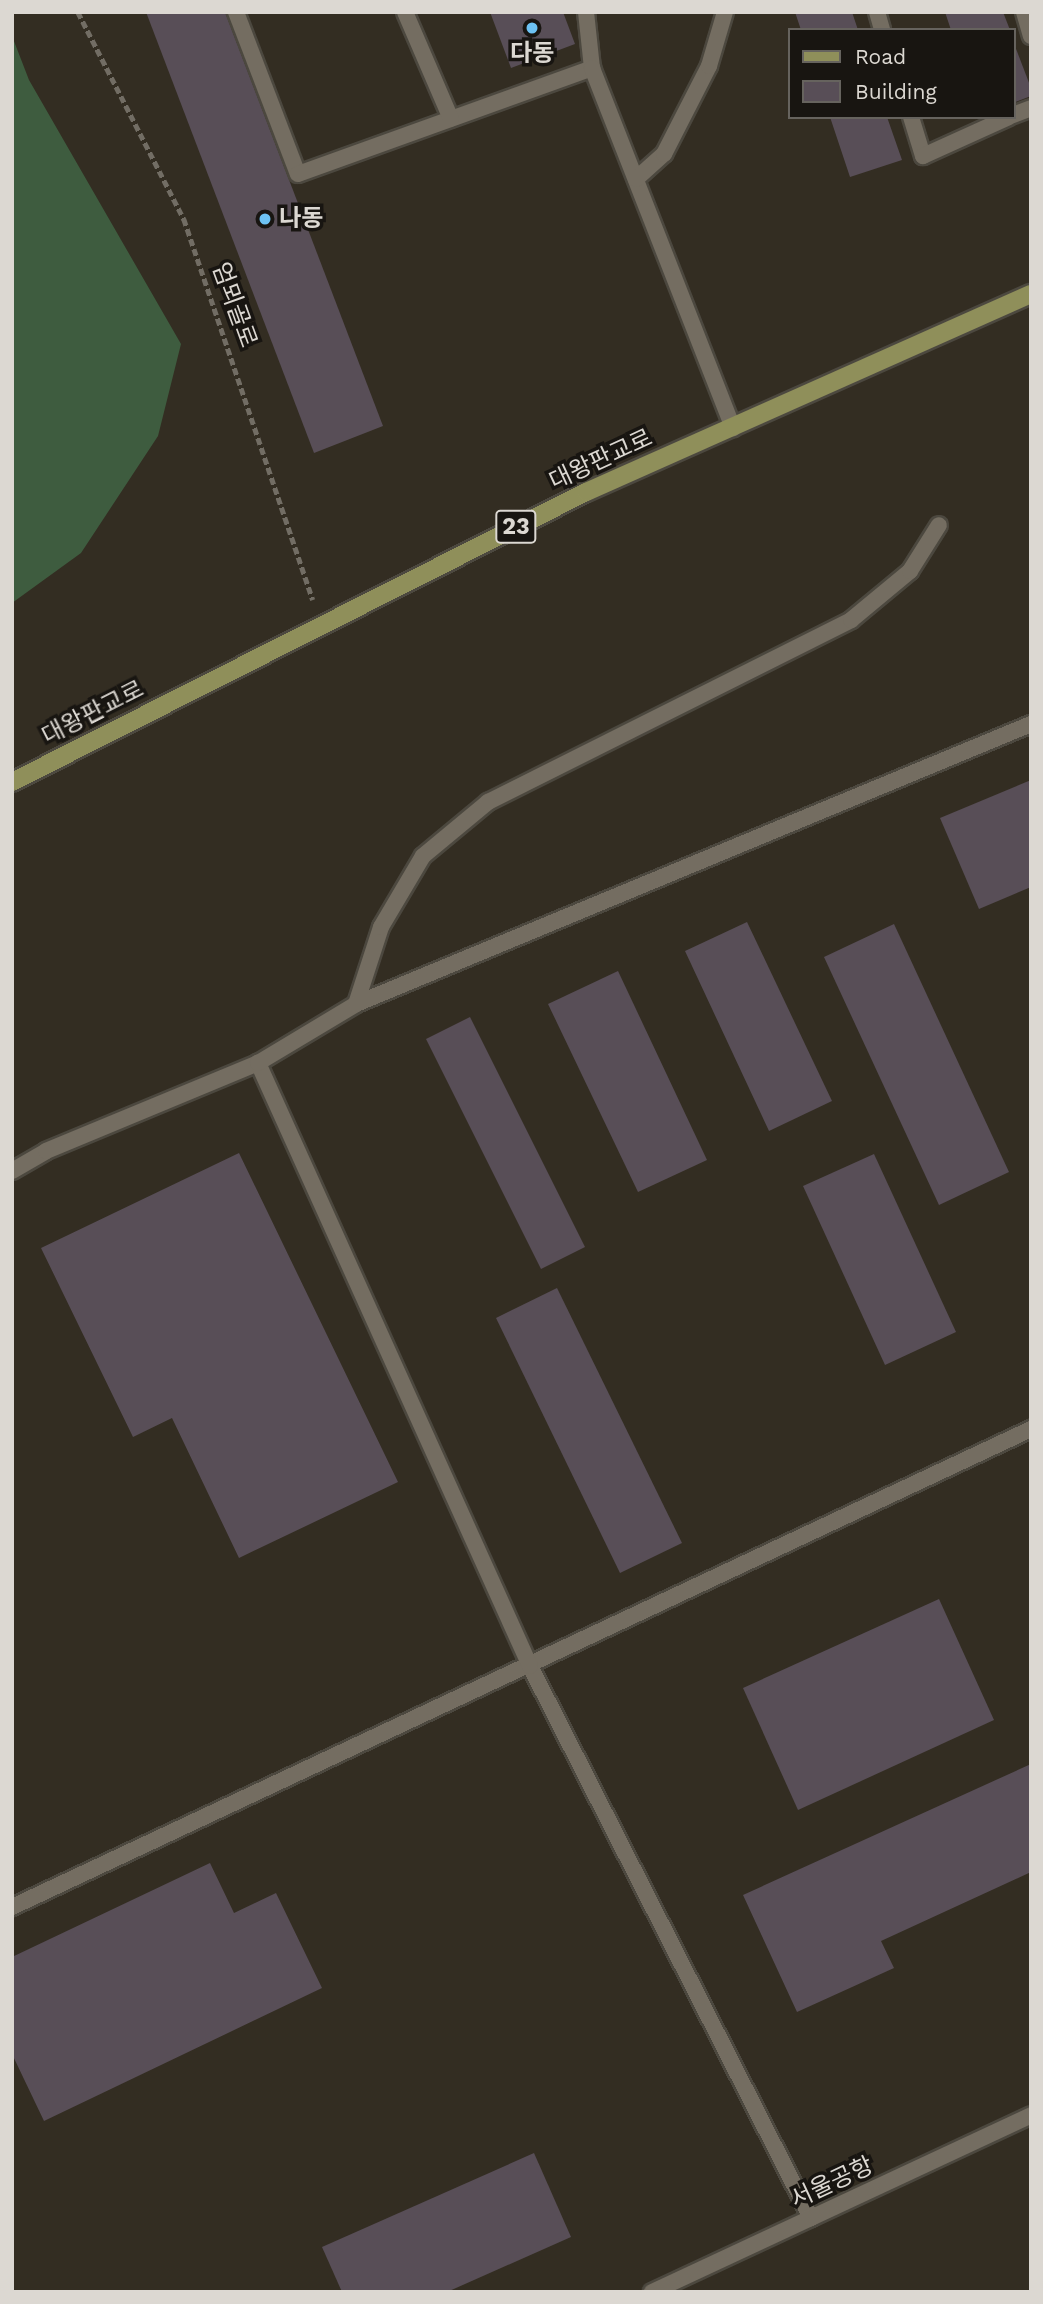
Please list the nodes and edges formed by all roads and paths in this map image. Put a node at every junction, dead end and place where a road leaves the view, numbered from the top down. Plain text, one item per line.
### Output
1 (78, 12) edge
2 (236, 12) edge
3 (405, 12) edge
4 (586, 12) edge
5 (724, 12) edge
6 (1024, 12) edge
7 (1031, 36) edge
8 (593, 68) junction
9 (451, 119) junction
10 (912, 119) edge
11 (1004, 119) edge
12 (636, 179) junction
13 (1031, 294) edge
14 (733, 428) junction
15 (939, 525) dead end
16 (321, 624) junction
17 (1031, 724) edge
18 (12, 782) edge
19 (356, 1004) junction
20 (258, 1063) junction
21 (12, 1171) edge
22 (1031, 1429) edge
23 (530, 1666) junction
24 (12, 1907) edge
25 (1031, 2115) edge
26 (811, 2218) junction
27 (652, 2292) edge

1 - 16 path, 엄뫼골로
2 - 9 lane
3 - 9 lane
4 - 8 lane
5 - 12 lane
6 - 7 lane
8 - 9 lane
8 - 12 lane
10 - 11 lane
12 - 14 lane
13 - 14 main road, 대왕판교로 / 23
14 - 16 main road, 대왕판교로 / 23
15 - 19 lane
16 - 18 main road, 대왕판교로 / 23
17 - 19 lane
19 - 20 lane
20 - 21 lane
20 - 23 lane
22 - 23 lane
23 - 24 lane
23 - 26 lane
25 - 26 lane, 서울공항
26 - 27 lane, 서울공항

